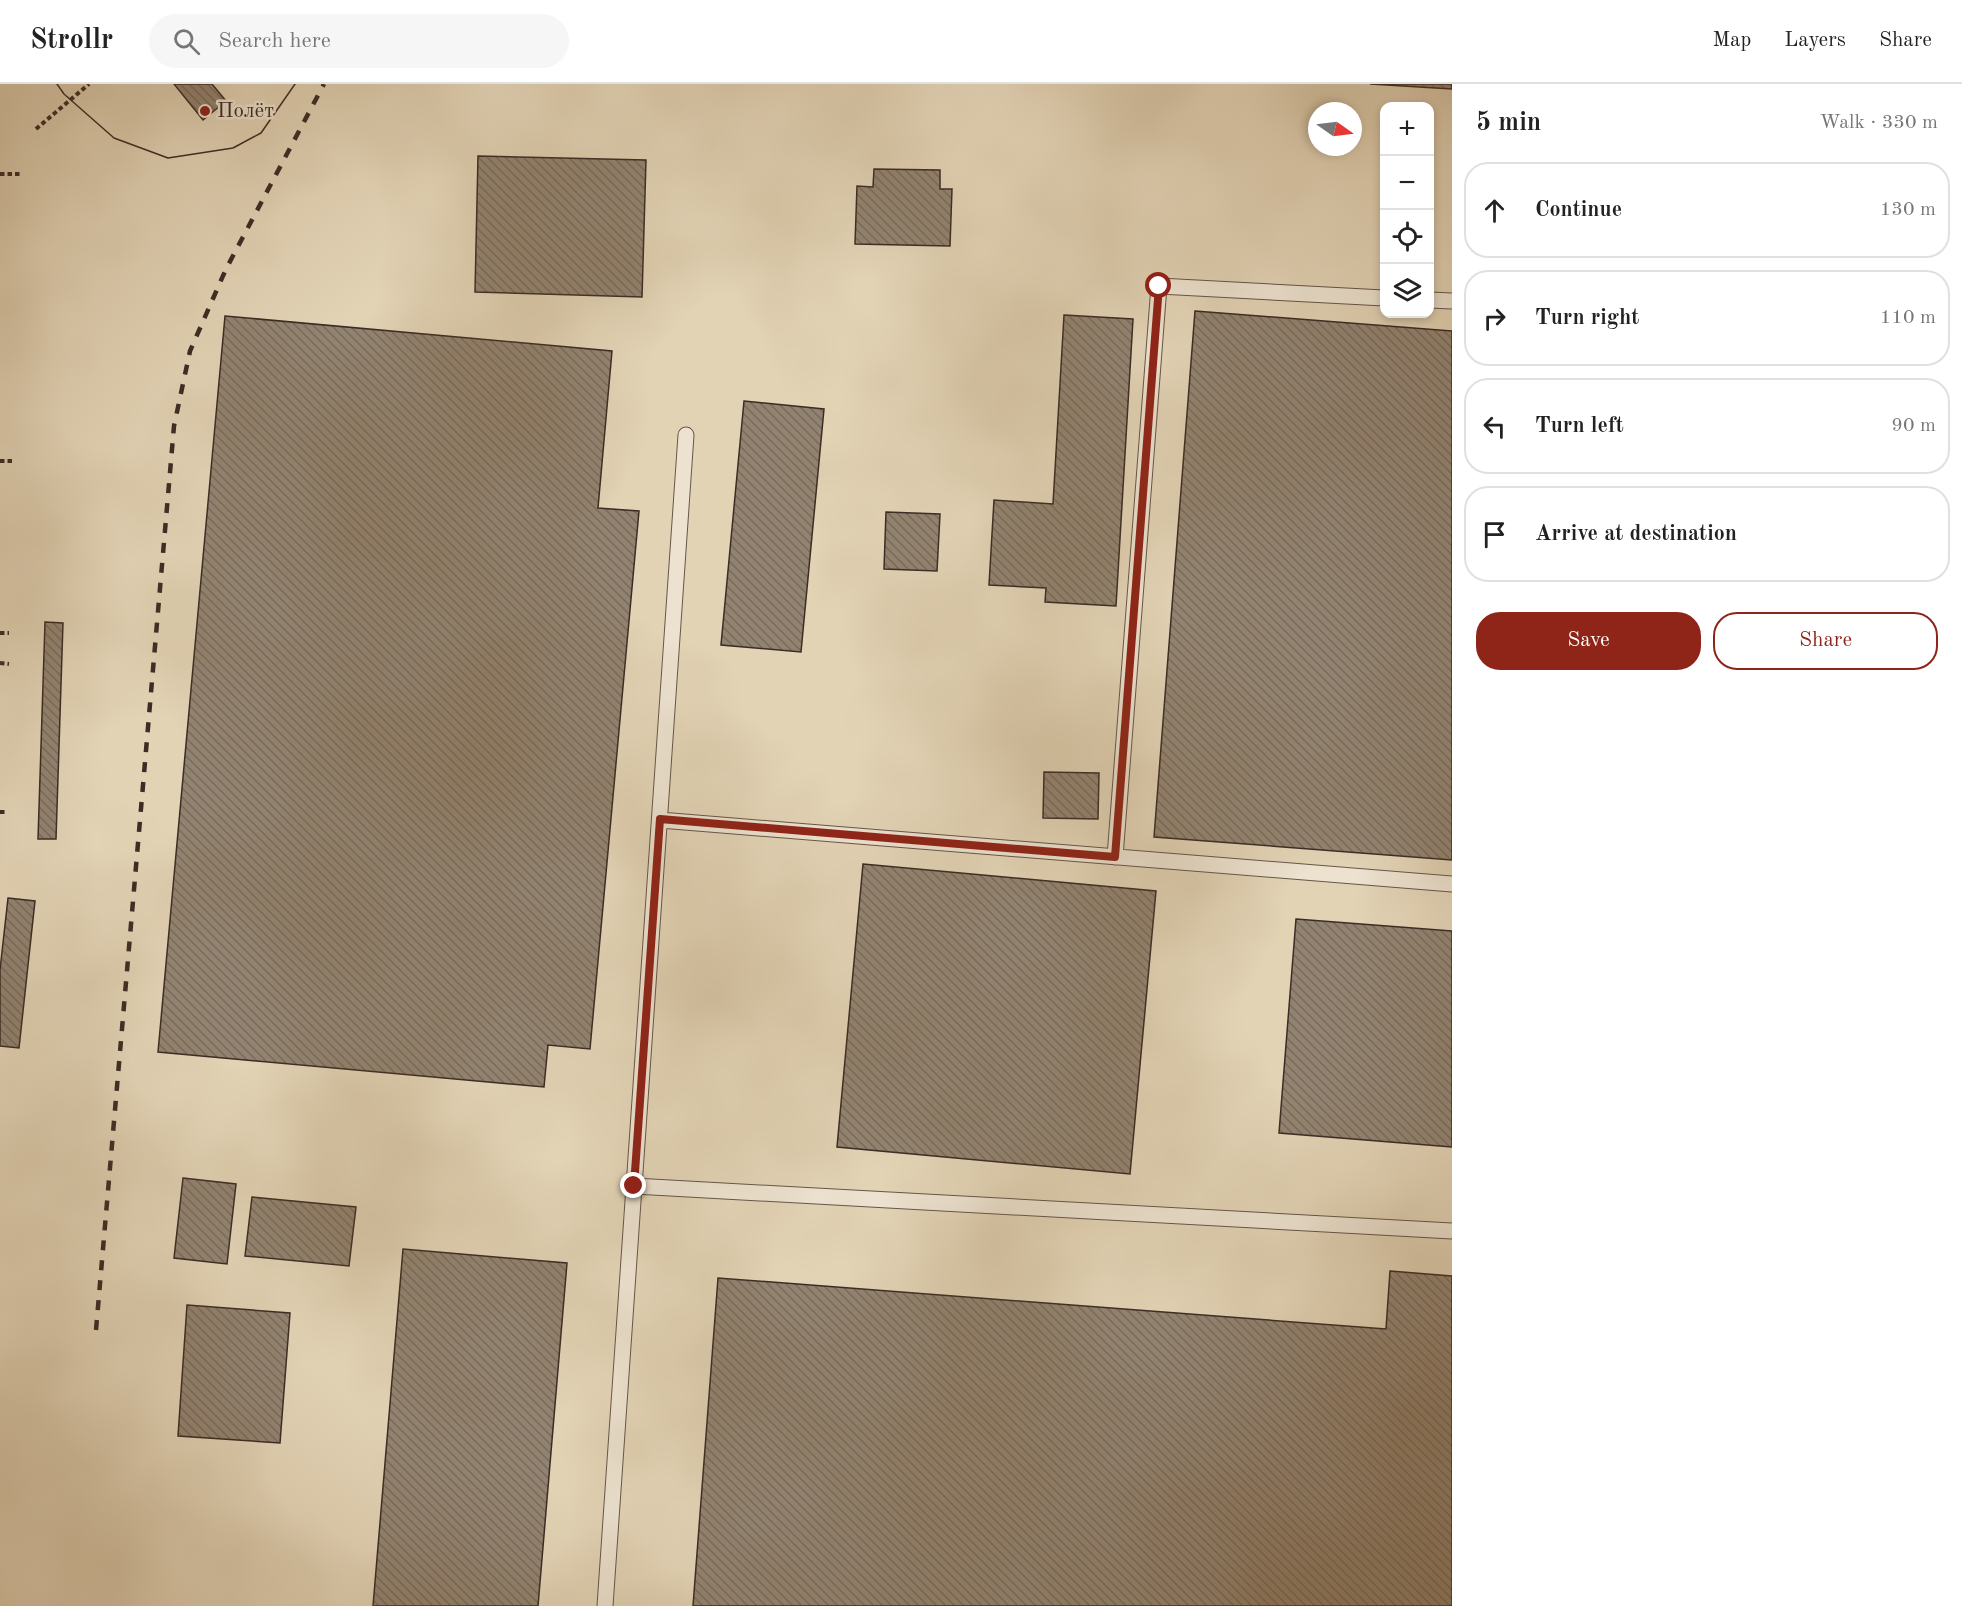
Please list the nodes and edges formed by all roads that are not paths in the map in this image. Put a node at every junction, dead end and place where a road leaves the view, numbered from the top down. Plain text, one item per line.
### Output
1 (1380, 298) edge
2 (1434, 300) edge
3 (1452, 301) edge
4 (686, 435) dead end
5 (660, 819) junction
6 (1115, 857) junction
7 (1452, 884) edge
8 (634, 1186) junction
9 (1452, 1231) edge
10 (605, 1606) edge

1 - 6 lane
2 - 3 lane
4 - 5 lane
5 - 6 lane
5 - 8 lane
6 - 7 lane
8 - 9 lane
8 - 10 lane

